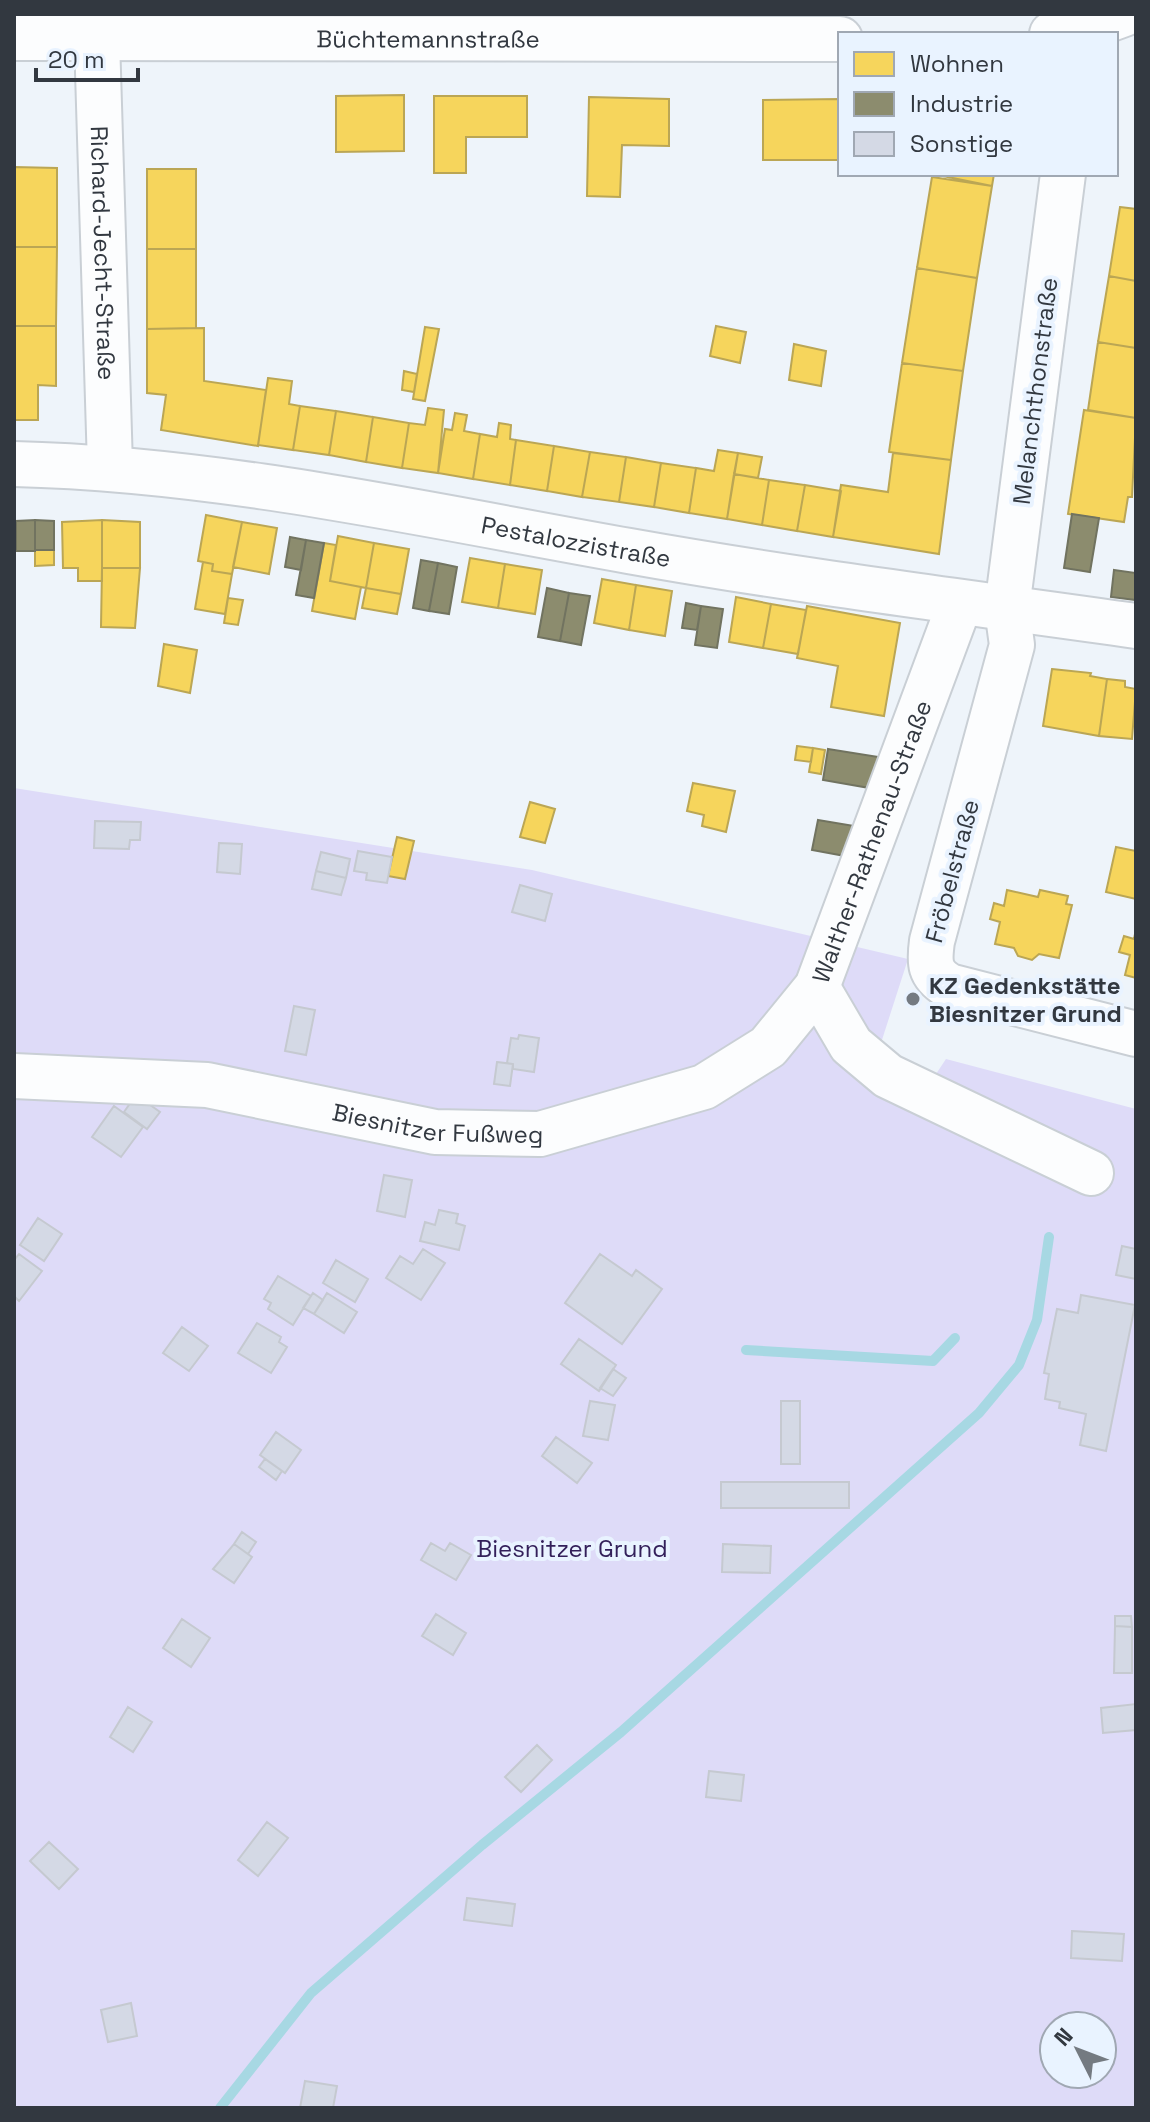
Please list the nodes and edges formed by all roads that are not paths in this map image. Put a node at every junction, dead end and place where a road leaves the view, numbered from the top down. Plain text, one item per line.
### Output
1 (1124, 14) edge
2 (1075, 28) edge
3 (14, 38) edge
4 (97, 39) junction
5 (838, 39) edge
6 (1063, 176) edge
7 (14, 464) edge
8 (110, 466) junction
9 (960, 603) junction
10 (1007, 608) junction
11 (1136, 626) edge
12 (817, 987) junction
13 (1136, 1034) edge
14 (14, 1076) edge
15 (1091, 1173) dead end

1 - 2 street
3 - 4 street, Büchtemannstraße
4 - 5 street, Büchtemannstraße
4 - 8 street, Richard-Jecht-Straße
6 - 10 street, Melanchthonstraße
7 - 8 street, Pestalozzistraße
8 - 9 street, Pestalozzistraße
9 - 10 street, Pestalozzistraße
9 - 12 street, Walther-Rathenau-Straße
10 - 11 street, Pestalozzistraße
10 - 13 street, Fröbelstraße
12 - 14 street, Biesnitzer Fußweg
12 - 15 street, Walther-Rathenau-Straße

